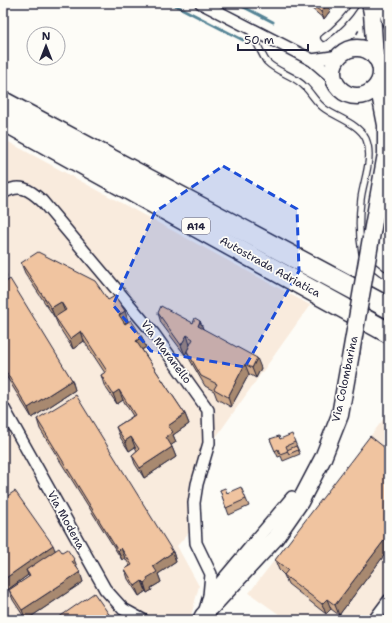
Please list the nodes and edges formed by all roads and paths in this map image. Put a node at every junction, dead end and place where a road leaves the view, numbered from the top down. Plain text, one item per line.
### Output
1 (201, 3) edge
2 (357, 3) edge
3 (374, 6) edge
4 (389, 24) edge
5 (249, 28) junction
6 (360, 28) dead end
7 (324, 38) dead end
8 (354, 49) junction
9 (338, 52) junction
10 (375, 57) junction
11 (312, 60) junction
12 (333, 78) junction
13 (378, 84) junction
14 (359, 96) junction
15 (3, 102) edge
16 (3, 120) edge
17 (386, 125) junction
18 (3, 193) edge
19 (389, 277) edge
20 (386, 307) edge
21 (389, 334) edge
22 (3, 407) edge
23 (292, 497) dead end
24 (211, 574) joint
25 (209, 596) junction
26 (389, 600) edge
27 (202, 618) edge
28 (143, 620) edge
29 (374, 620) edge

1 - 5 street
2 - 7 lane
3 - 4 street
3 - 8 street
3 - 10 street
5 - 11 street
5 - 19 lane
6 - 9 path
8 - 9 street
8 - 10 street
9 - 11 street
9 - 12 street
10 - 13 street
11 - 12 street
12 - 14 street
13 - 14 street
13 - 17 street, Via Colombarina
14 - 17 street
15 - 20 highway, Autostrada Adriatica / A14
16 - 21 highway, Autostrada Adriatica / A14
17 - 27 street, Via Colombarina, bridge
18 - 24 street, Via Maranello
22 - 28 street, Via Modena
23 - 25 street, Via Colombarina
24 - 25 street, Via Colombarina
25 - 27 street, Via Colombarina
26 - 29 street

